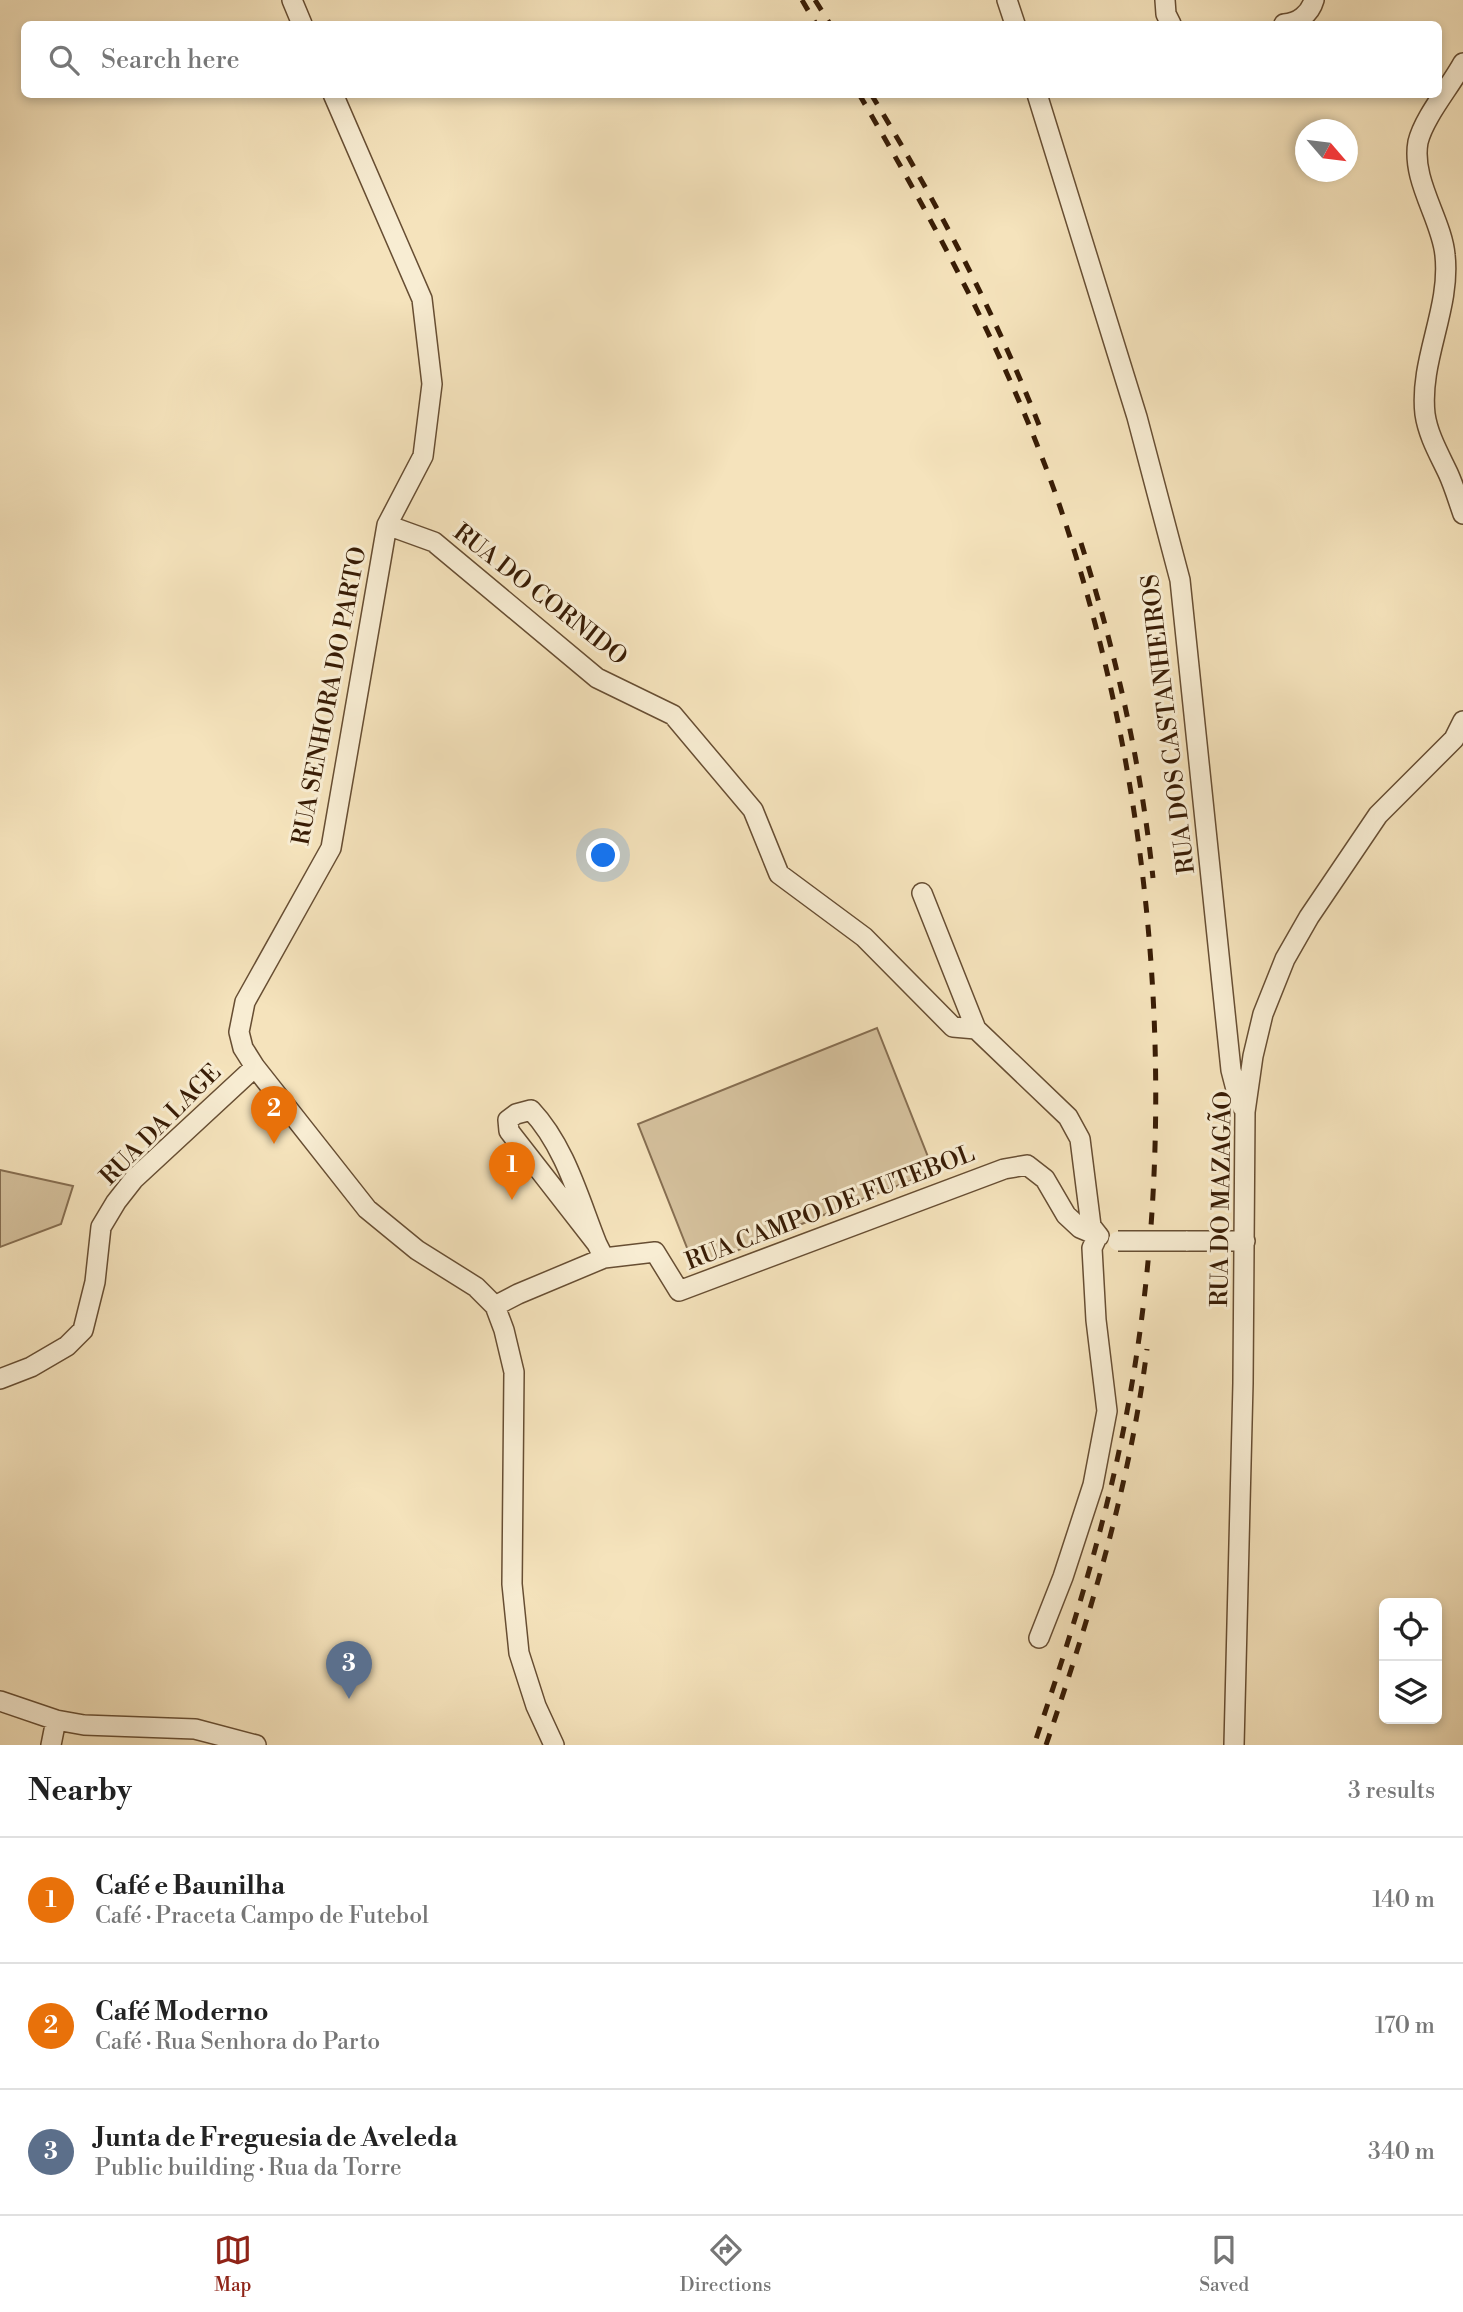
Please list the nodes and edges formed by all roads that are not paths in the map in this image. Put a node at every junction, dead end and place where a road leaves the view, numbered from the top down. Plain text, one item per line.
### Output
1 (292, 0) edge
2 (1007, 0) edge
3 (1165, 0) edge
4 (1314, 0) edge
5 (301, 21) edge
6 (1014, 21) edge
7 (1170, 21) edge
8 (1295, 21) edge
9 (1463, 64) edge
10 (335, 98) edge
11 (1038, 98) edge
12 (1442, 98) edge
13 (1442, 98) edge
14 (1463, 514) edge
15 (387, 524) junction
16 (1463, 721) edge
17 (922, 893) dead end
18 (976, 1029) junction
19 (255, 1067) junction
20 (1245, 1112) junction
21 (1098, 1236) junction
22 (1245, 1241) junction
23 (600, 1251) junction
24 (495, 1306) junction
25 (0, 1378) edge
26 (1038, 1638) dead end
27 (0, 1701) edge
28 (56, 1720) junction
29 (51, 1745) edge
30 (256, 1745) edge
31 (554, 1745) edge
32 (1234, 1745) edge

1 - 5 street
2 - 6 street
3 - 7 street
4 - 8 street
9 - 12 street
10 - 15 street, RUA SENHORA DO PARTO
11 - 20 street, RUA DOS CASTANHEIROS
13 - 14 street
15 - 18 street, RUA DO CORNIDO
15 - 19 street, RUA SENHORA DO PARTO
16 - 20 street, RUA DO MAZAGÃO
17 - 18 street
18 - 21 street, RUA DO CORNIDO
19 - 24 street, RUA SENHORA DO PARTO
19 - 25 street, RUA DA LAGE
20 - 22 street, RUA DO MAZAGÃO
21 - 22 street, bridge
21 - 23 street, RUA CAMPO DE FUTEBOL
21 - 26 street, RUA DO CORNIDO
22 - 32 street, RUA DO MAZAGÃO
23 - 23 street
23 - 24 street, RUA CAMPO DE FUTEBOL
24 - 31 street, RUA SENHORA DO PARTO
27 - 28 street
28 - 29 street
28 - 30 street

